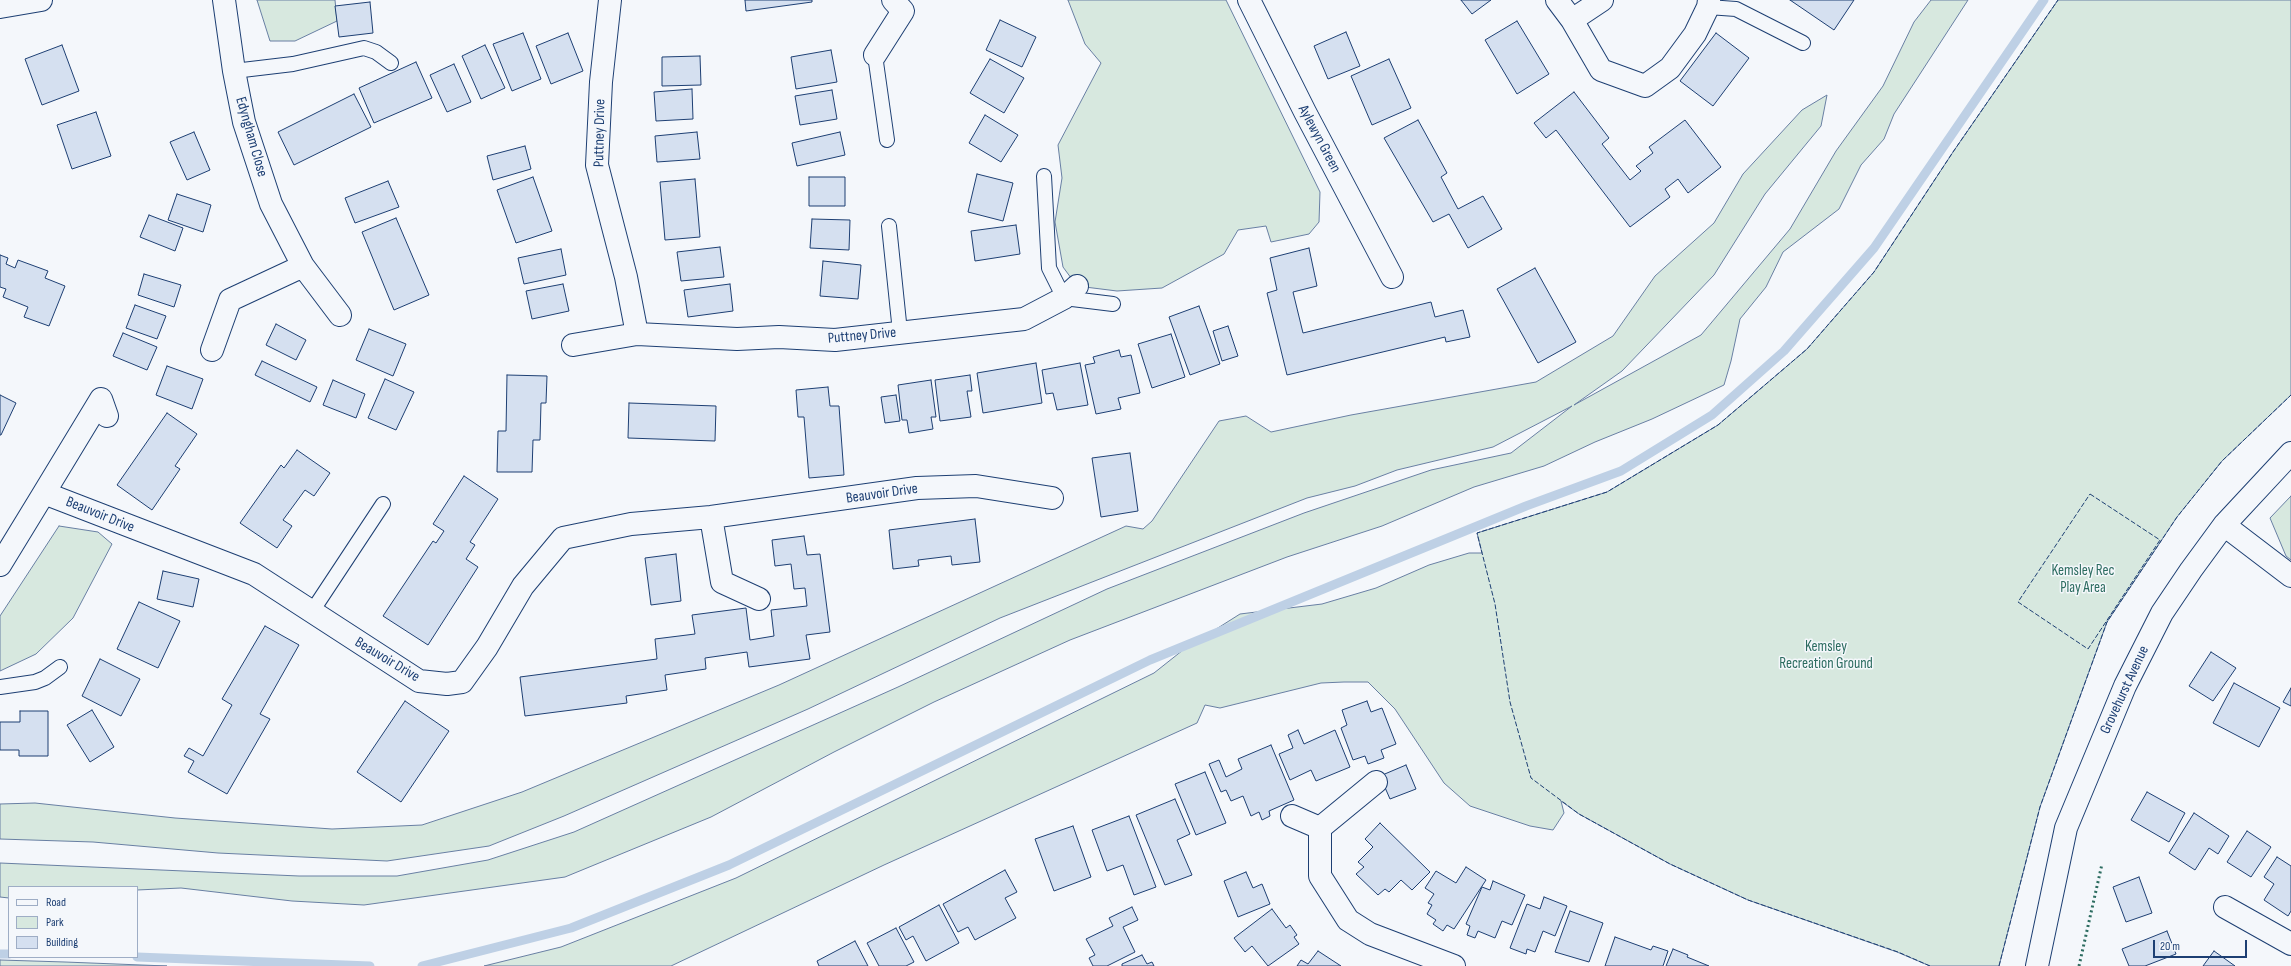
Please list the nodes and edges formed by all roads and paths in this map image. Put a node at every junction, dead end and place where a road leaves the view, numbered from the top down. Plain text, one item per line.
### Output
1 (41, 0) edge
2 (224, 0) edge
3 (610, 0) edge
4 (893, 0) edge
5 (1249, 0) edge
6 (1557, 0) edge
7 (1602, 0) edge
8 (1709, 4) edge
9 (0, 7) edge
10 (1572, 20) junction
11 (1803, 43) dead end
12 (875, 55) joint
13 (391, 63) dead end
14 (234, 70) junction
15 (887, 140) dead end
16 (1044, 176) dead end
17 (889, 226) dead end
18 (303, 266) junction
19 (1392, 277) dead end
20 (1070, 292) junction
21 (1113, 304) dead end
22 (340, 315) dead end
23 (900, 332) junction
24 (637, 334) junction
25 (573, 345) dead end
26 (212, 350) dead end
27 (107, 416) dead end
28 (2291, 452) edge
29 (44, 493) junction
30 (1052, 498) dead end
31 (382, 504) dead end
32 (712, 516) junction
33 (2224, 525) junction
34 (0, 565) edge
35 (2291, 576) edge
36 (760, 599) dead end
37 (311, 613) junction
38 (60, 667) dead end
39 (0, 687) edge
40 (1376, 782) dead end
41 (1292, 816) dead end
42 (1320, 828) junction
43 (2225, 907) dead end
44 (2291, 944) edge
45 (1454, 966) edge
46 (2037, 966) edge

1 - 9 street
2 - 14 street, Edyngham Close
3 - 24 street, Puttney Drive
4 - 12 street
5 - 19 street, Aylewyn Green
6 - 10 street
7 - 10 street
8 - 10 street
8 - 11 lane
12 - 15 lane
13 - 14 lane
14 - 18 street, Edyngham Close
16 - 20 lane
17 - 23 lane
18 - 22 street, Edyngham Close
18 - 26 street
20 - 21 lane
20 - 23 street, Puttney Drive
23 - 24 street, Puttney Drive
24 - 25 street, Puttney Drive
27 - 29 street, Beauvoir Drive
28 - 33 street, Grovehurst Avenue
29 - 34 street, Beauvoir Drive
29 - 37 street, Beauvoir Drive
30 - 32 street, Beauvoir Drive
31 - 37 lane
32 - 36 street
32 - 37 street, Beauvoir Drive
33 - 35 street
33 - 46 street, Grovehurst Avenue
38 - 39 lane
40 - 42 street
41 - 42 street
42 - 45 street
43 - 44 street

